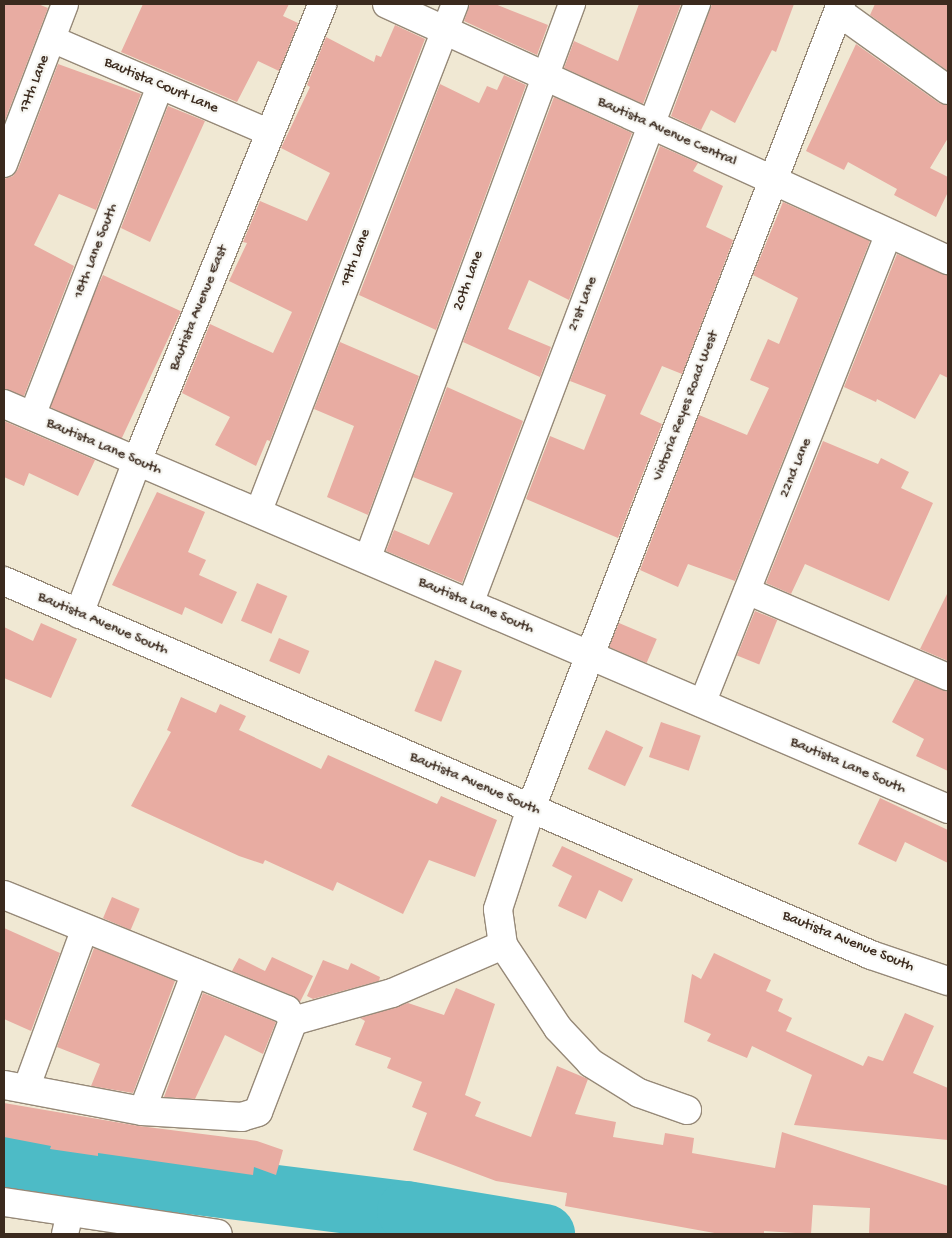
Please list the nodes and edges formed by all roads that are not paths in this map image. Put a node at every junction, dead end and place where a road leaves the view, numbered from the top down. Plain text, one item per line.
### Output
1 (65, 4) edge
2 (322, 4) edge
3 (387, 4) edge
4 (455, 4) edge
5 (572, 4) edge
6 (697, 4) edge
7 (840, 8) edge
8 (445, 30) junction
9 (52, 39) junction
10 (544, 76) junction
11 (160, 86) junction
12 (948, 90) edge
13 (651, 124) junction
14 (270, 133) junction
15 (4, 164) edge
16 (773, 180) junction
17 (889, 233) junction
18 (948, 260) edge
19 (4, 404) edge
20 (32, 416) junction
21 (137, 461) junction
22 (258, 512) junction
23 (367, 560) junction
24 (4, 582) edge
25 (747, 591) junction
26 (470, 604) junction
27 (79, 614) junction
28 (590, 655) junction
29 (948, 677) edge
30 (702, 704) junction
31 (532, 808) junction
32 (948, 809) edge
33 (4, 895) edge
34 (85, 928) junction
35 (503, 945) junction
36 (195, 972) junction
37 (948, 981) edge
38 (293, 1021) junction
39 (15, 1087) edge
40 (687, 1110) dead end
41 (142, 1111) junction
42 (4, 1202) edge
43 (67, 1223) edge
44 (188, 1232) edge
45 (218, 1234) edge

1 - 9 street, 17th Lane
2 - 14 street, Bautista Avenue East
3 - 8 street, Bautista Avenue Central
4 - 8 street, 19th Lane
5 - 10 street, 20th Lane
6 - 13 street, 21st Lane
7 - 12 street
7 - 16 street, Victoria Reyes Road West
8 - 10 street, Bautista Avenue Central
8 - 22 street, 19th Lane
9 - 11 street, Bautista Court Lane
9 - 15 street, 17th Lane
10 - 13 street, Bautista Avenue Central
10 - 23 street, 20th Lane
11 - 14 street, Bautista Court Lane
11 - 20 street, 18th Lane South
13 - 16 street, Bautista Avenue Central
13 - 26 street, 21st Lane
14 - 21 street, Bautista Avenue East
16 - 17 street, Bautista Avenue Central
16 - 28 street, Victoria Reyes Road West
17 - 18 street, Bautista Avenue Central
17 - 25 street, 22nd Lane
19 - 20 street, Bautista Lane South
20 - 21 street, Bautista Lane South
21 - 22 street, Bautista Lane South
21 - 27 street, Bautista Avenue East
22 - 23 street, Bautista Lane South
23 - 26 street, Bautista Lane South
24 - 27 street, Bautista Avenue South
25 - 29 street
25 - 30 street, 22nd Lane
26 - 28 street, Bautista Lane South
27 - 31 street, Bautista Avenue South
28 - 30 street, Bautista Lane South
28 - 31 street, Victoria Reyes Road West
30 - 32 street, Bautista Lane South
31 - 35 street, Victoria Reyes Road West
31 - 37 street, Bautista Avenue South
33 - 34 street
34 - 36 street
34 - 39 street
35 - 38 street
35 - 40 street
36 - 38 street
36 - 41 street
38 - 41 street
39 - 41 street
42 - 43 street
43 - 44 street
44 - 45 street

